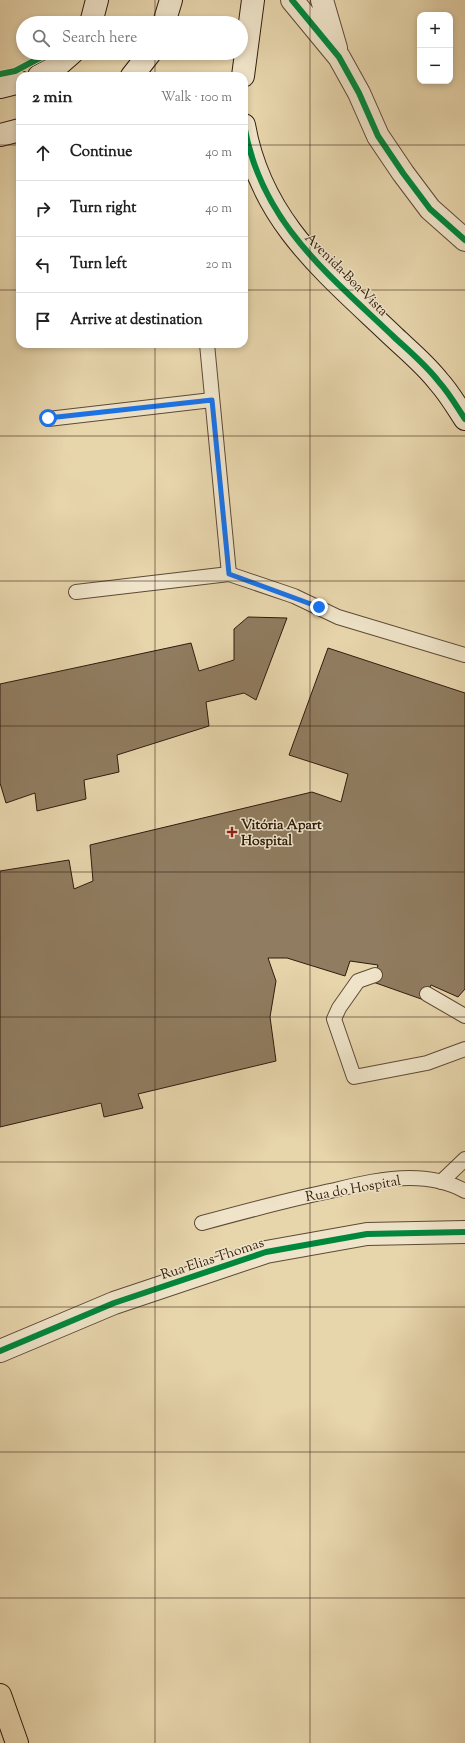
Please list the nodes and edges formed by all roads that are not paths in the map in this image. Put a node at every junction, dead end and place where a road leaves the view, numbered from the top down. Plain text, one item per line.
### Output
1 (97, 0) edge
2 (171, 0) edge
3 (253, 0) edge
4 (292, 0) edge
5 (322, 0) edge
6 (93, 16) edge
7 (166, 16) edge
8 (248, 31) edge
9 (339, 57) junction
10 (64, 60) edge
11 (145, 60) edge
12 (243, 60) edge
13 (47, 72) edge
14 (135, 72) edge
15 (241, 72) edge
16 (16, 83) edge
17 (0, 87) edge
18 (16, 131) edge
19 (16, 134) edge
20 (0, 136) edge
21 (248, 142) edge
22 (465, 240) edge
23 (207, 348) edge
24 (212, 400) junction
25 (48, 418) dead end
26 (465, 420) edge
27 (229, 574) junction
28 (76, 592) dead end
29 (465, 654) edge
30 (375, 975) dead end
31 (427, 994) dead end
32 (465, 1016) edge
33 (465, 1049) edge
34 (465, 1159) edge
35 (441, 1182) junction
36 (465, 1191) edge
37 (288, 1200) junction
38 (233, 1206) dead end
39 (202, 1223) dead end
40 (465, 1232) edge
41 (0, 1351) edge
42 (0, 1695) edge
43 (3, 1717) edge
44 (17, 1743) edge

1 - 6 street
2 - 7 street
3 - 8 street
4 - 9 street
5 - 9 street
9 - 22 street
10 - 13 street
11 - 14 street
12 - 15 street
16 - 17 street
18 - 20 street
19 - 20 street
21 - 26 street, Avenida Boa Vista
23 - 24 lane
24 - 25 lane
24 - 27 lane
27 - 28 lane
27 - 29 lane
30 - 33 lane
31 - 32 lane
34 - 35 lane
35 - 36 lane, Rua do Hospital
35 - 37 lane, Rua do Hospital
37 - 38 lane, Rua do Hospital
37 - 39 lane, Rua do Hospital
40 - 41 street, Rua Elias Thomas
42 - 43 main road
43 - 44 main road

